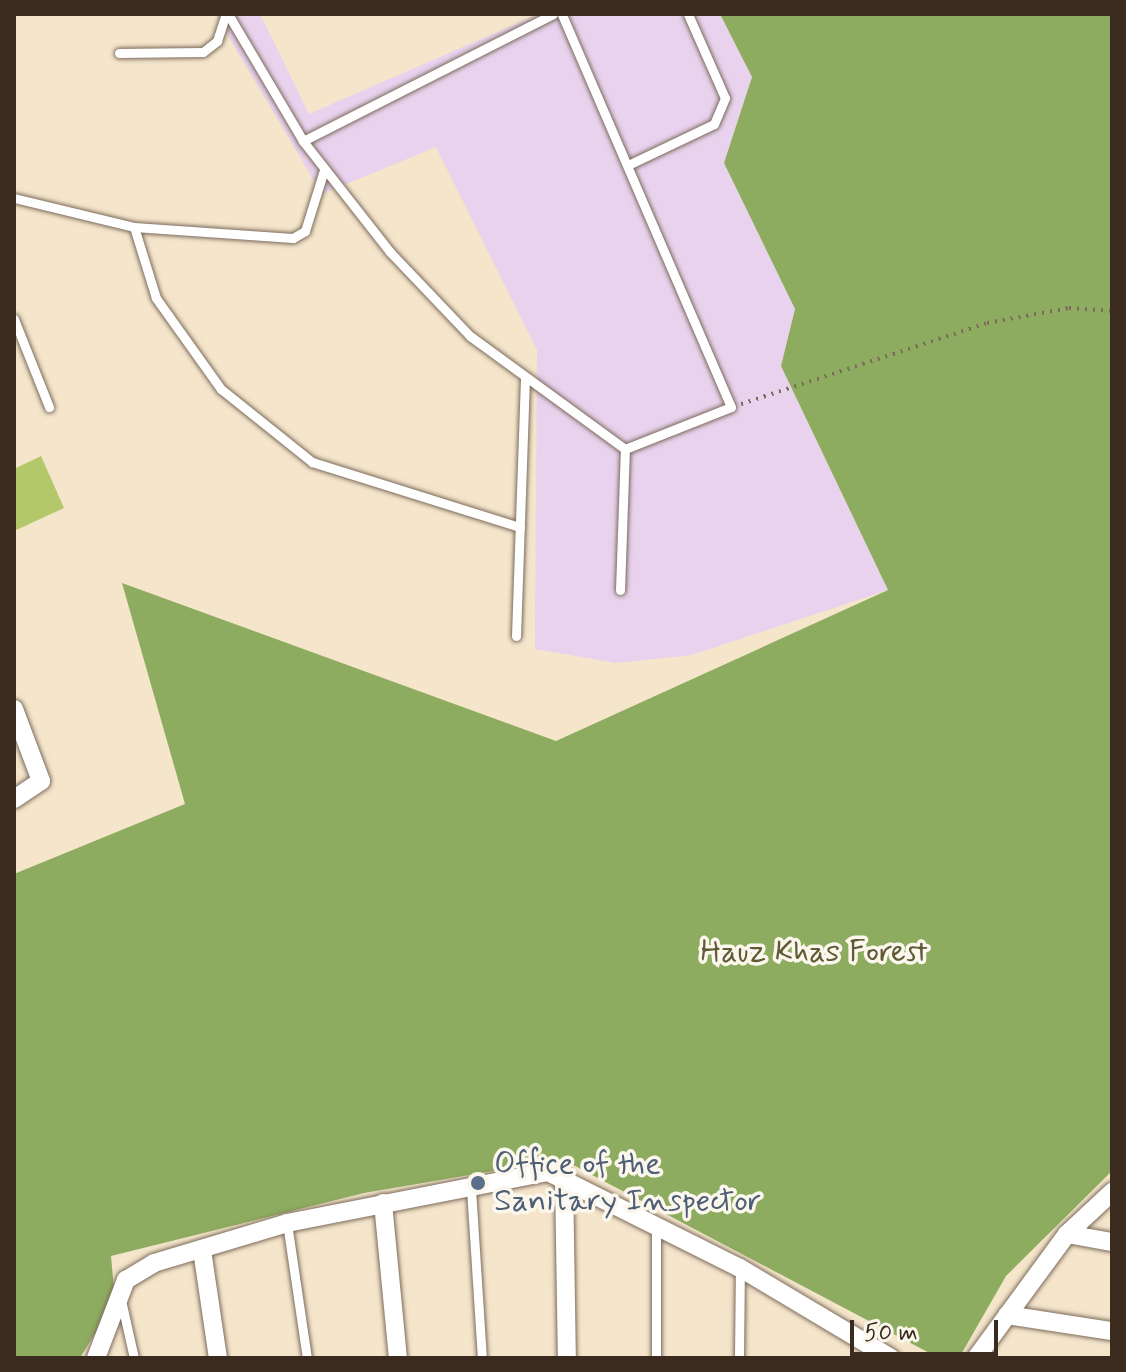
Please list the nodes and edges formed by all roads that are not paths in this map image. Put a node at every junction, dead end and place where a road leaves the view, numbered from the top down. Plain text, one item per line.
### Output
1 (227, 14) edge
2 (553, 14) edge
3 (562, 14) edge
4 (688, 14) edge
5 (119, 53) dead end
6 (303, 141) junction
7 (628, 165) junction
8 (324, 170) junction
9 (14, 198) edge
10 (134, 227) junction
11 (14, 319) edge
12 (525, 379) junction
13 (49, 407) dead end
14 (625, 449) junction
15 (520, 527) junction
16 (620, 590) dead end
17 (516, 636) dead end
18 (14, 709) edge
19 (14, 799) edge
20 (564, 1176) junction
21 (471, 1189) junction
22 (1112, 1192) edge
23 (383, 1203) junction
24 (287, 1223) junction
25 (656, 1223) junction
26 (1067, 1234) junction
27 (1112, 1242) edge
28 (202, 1250) junction
29 (740, 1268) junction
30 (121, 1300) junction
31 (1007, 1315) junction
32 (1112, 1331) edge
33 (96, 1358) edge
34 (134, 1358) edge
35 (218, 1358) edge
36 (307, 1358) edge
37 (398, 1358) edge
38 (482, 1358) edge
39 (567, 1358) edge
40 (656, 1358) edge
41 (739, 1358) edge
42 (891, 1358) edge
43 (976, 1358) edge

1 - 5 lane
1 - 6 lane
2 - 6 lane
3 - 7 lane
4 - 7 lane
6 - 8 lane
7 - 14 lane
8 - 10 lane
8 - 12 lane
9 - 10 lane
10 - 15 lane
11 - 13 lane
12 - 14 lane
12 - 15 lane
14 - 16 lane
15 - 17 lane
18 - 19 street
20 - 21 street
20 - 25 street
20 - 39 street
21 - 23 street
21 - 38 lane
22 - 26 street
23 - 24 street
23 - 37 street
24 - 28 street
24 - 36 lane
25 - 29 street
25 - 40 lane
26 - 27 street
26 - 31 street
28 - 30 street
28 - 35 street
29 - 41 lane
29 - 42 street
30 - 33 street
30 - 34 lane
31 - 32 street
31 - 43 street

